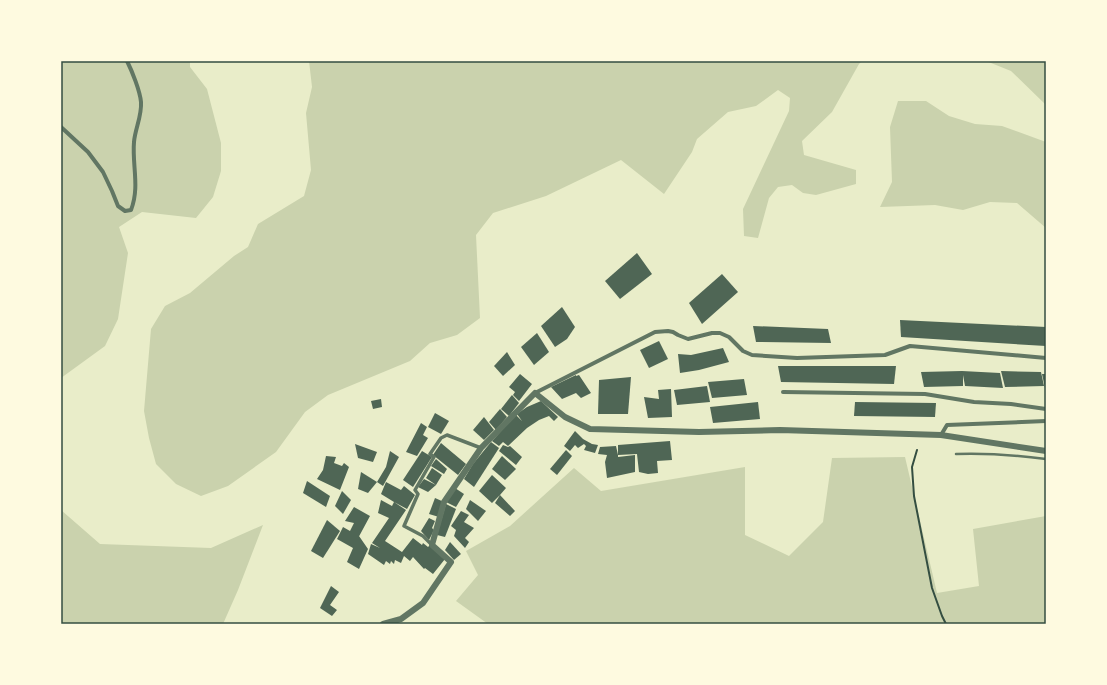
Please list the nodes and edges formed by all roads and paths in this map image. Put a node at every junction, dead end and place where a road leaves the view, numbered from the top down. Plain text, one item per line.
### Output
1 (127, 61) edge
2 (61, 127) edge
3 (1046, 358) edge
4 (783, 392) dead end
5 (535, 393) junction
6 (1046, 409) edge
7 (1046, 421) edge
8 (941, 435) junction
9 (481, 448) junction
10 (917, 450) dead end
11 (1046, 452) edge
12 (956, 454) dead end
13 (1046, 459) edge
14 (432, 545) junction
15 (383, 624) edge
16 (946, 624) edge

1 - 2 street
3 - 5 street
4 - 6 street
5 - 8 street
5 - 9 street
7 - 8 street
8 - 11 street
9 - 14 street
9 - 14 street
10 - 16 path
12 - 13 lane
14 - 15 street

